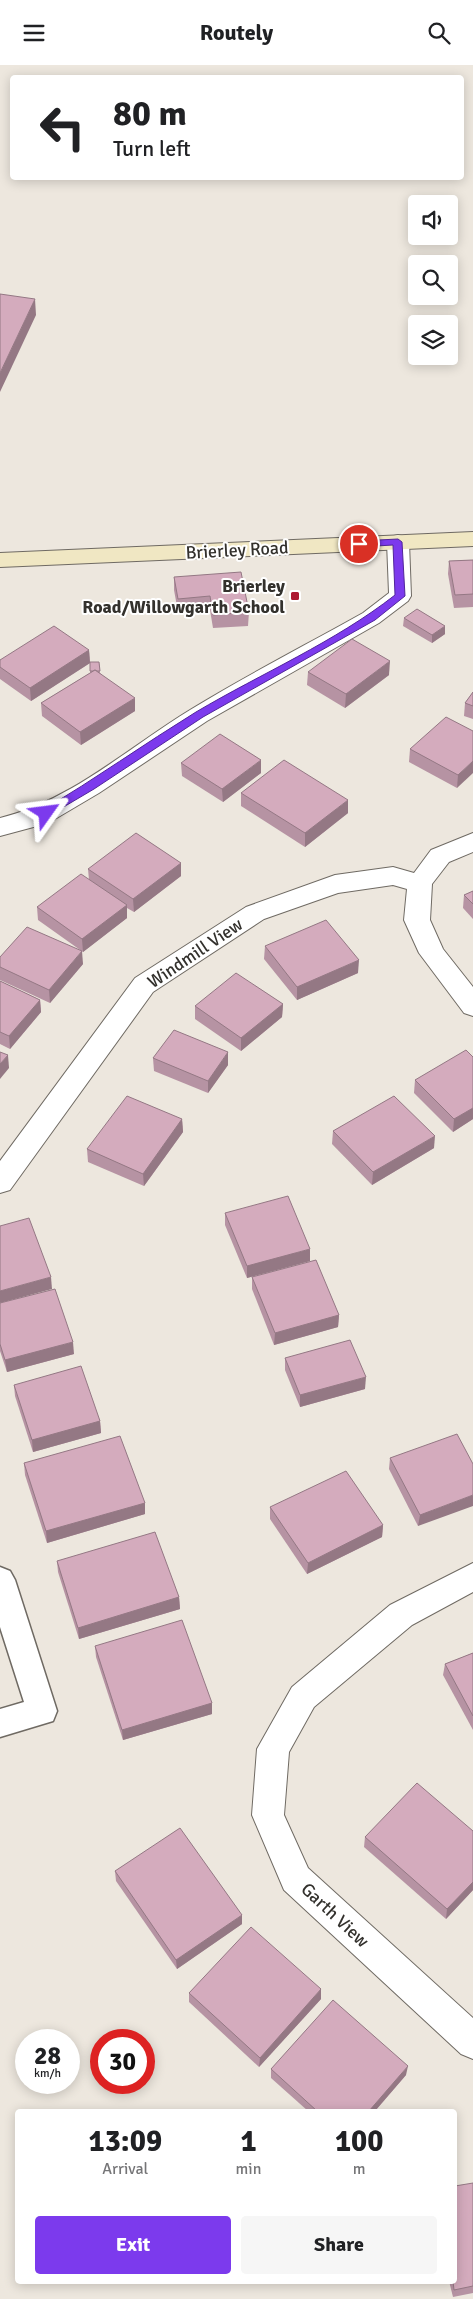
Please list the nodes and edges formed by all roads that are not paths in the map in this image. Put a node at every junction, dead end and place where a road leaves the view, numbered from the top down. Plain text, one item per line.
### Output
1 (473, 539) edge
2 (398, 542) junction
3 (0, 560) edge
4 (0, 827) edge
5 (473, 842) edge
6 (420, 883) junction
7 (473, 1006) edge
8 (0, 1182) edge
9 (473, 1577) edge
10 (0, 1580) edge
11 (0, 1723) edge
12 (473, 2042) edge

1 - 2 street, Brierley Road
2 - 3 street, Brierley Road
2 - 4 street
5 - 6 street
6 - 7 street
6 - 8 street, Windmill View
9 - 12 street, Garth View
10 - 11 lane

